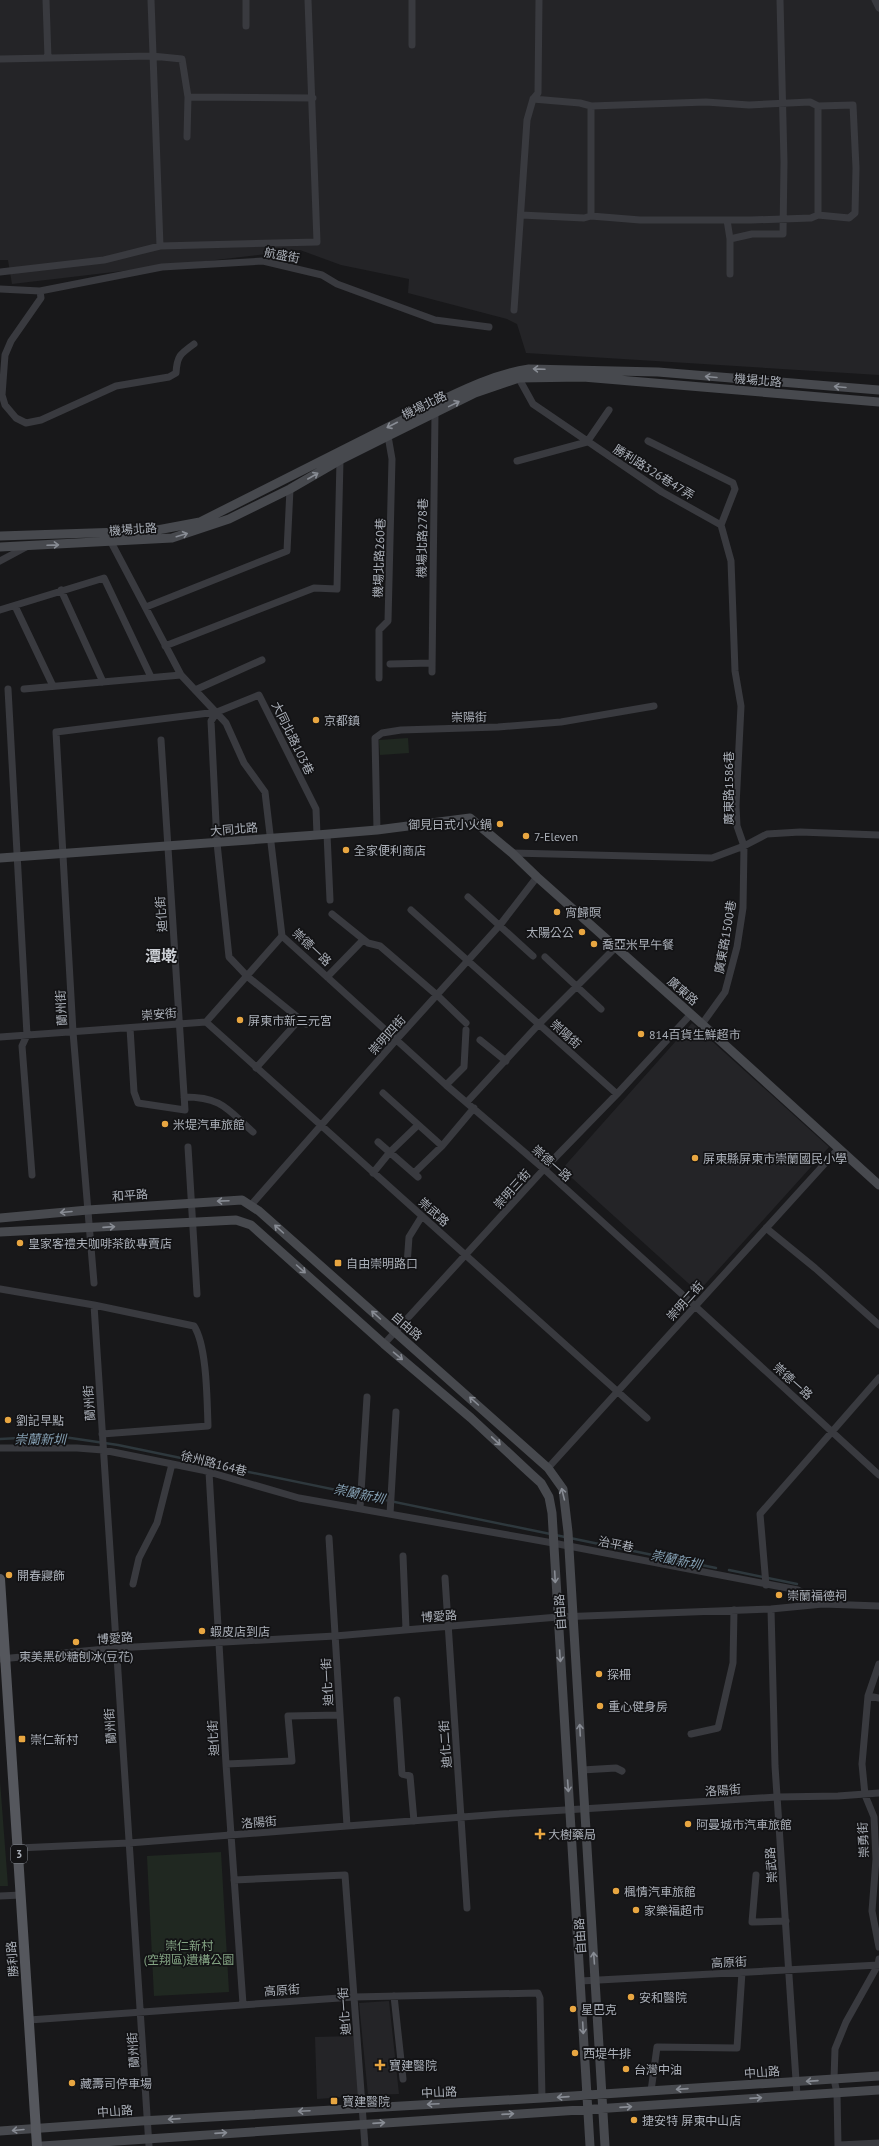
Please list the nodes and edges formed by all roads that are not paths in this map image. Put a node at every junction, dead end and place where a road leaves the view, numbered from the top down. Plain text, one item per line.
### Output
1 (46, 0) edge
2 (151, 0) edge
3 (246, 0) edge
4 (308, 0) edge
5 (412, 0) edge
6 (539, 0) edge
7 (780, 0) edge
8 (876, 0) edge
9 (879, 8) edge
10 (246, 26) dead end
11 (412, 44) dead end
12 (152, 56) junction
13 (48, 58) junction
14 (0, 59) edge
15 (188, 97) junction
16 (313, 98) junction
17 (532, 99) junction
18 (783, 102) junction
19 (591, 106) junction
20 (818, 106) junction
21 (187, 137) dead end
22 (521, 215) junction
23 (818, 215) junction
24 (591, 216) junction
25 (784, 218) junction
26 (727, 220) junction
27 (752, 220) junction
28 (752, 234) junction
29 (730, 239) junction
30 (160, 246) junction
31 (0, 272) edge
32 (730, 274) dead end
33 (0, 289) edge
34 (40, 291) junction
35 (514, 310) dead end
36 (489, 327) dead end
37 (194, 344) dead end
38 (517, 374) junction
39 (879, 390) edge
40 (879, 402) edge
41 (609, 410) dead end
42 (435, 413) junction
43 (388, 436) junction
44 (648, 441) dead end
45 (587, 442) junction
46 (340, 460) junction
47 (516, 461) dead end
48 (290, 489) junction
49 (721, 525) junction
50 (30, 535) junction
51 (0, 536) edge
52 (111, 542) junction
53 (30, 545) junction
54 (0, 547) edge
55 (0, 561) edge
56 (61, 590) junction
57 (15, 606) junction
58 (146, 607) junction
59 (0, 610) edge
60 (165, 646) junction
61 (262, 660) dead end
62 (431, 663) junction
63 (390, 664) dead end
64 (432, 672) dead end
65 (181, 675) junction
66 (151, 677) junction
67 (379, 678) dead end
68 (103, 682) junction
69 (53, 686) junction
70 (8, 689) dead end
71 (24, 689) dead end
72 (195, 690) junction
73 (654, 706) dead end
74 (217, 712) junction
75 (161, 740) dead end
76 (470, 818) joint
77 (377, 830) junction
78 (327, 834) junction
79 (317, 835) junction
80 (879, 835) edge
81 (271, 838) junction
82 (217, 843) junction
83 (167, 846) junction
84 (744, 846) junction
85 (512, 853) junction
86 (64, 854) junction
87 (18, 856) junction
88 (0, 858) edge
89 (537, 878) junction
90 (468, 897) dead end
91 (330, 900) dead end
92 (411, 910) dead end
93 (332, 914) dead end
94 (500, 926) junction
95 (282, 936) junction
96 (363, 940) junction
97 (616, 947) junction
98 (533, 956) dead end
99 (545, 957) dead end
100 (468, 961) junction
101 (248, 977) junction
102 (327, 977) junction
103 (576, 986) junction
104 (438, 996) junction
105 (602, 1009) dead end
106 (691, 1014) junction
107 (300, 1019) junction
108 (206, 1022) junction
109 (181, 1023) junction
110 (306, 1024) dead end
111 (539, 1024) junction
112 (702, 1024) junction
113 (130, 1028) junction
114 (73, 1032) junction
115 (27, 1035) junction
116 (0, 1037) edge
117 (397, 1039) junction
118 (480, 1040) dead end
119 (506, 1061) junction
120 (256, 1068) junction
121 (446, 1085) junction
122 (382, 1094) dead end
123 (617, 1094) junction
124 (184, 1097) junction
125 (467, 1102) junction
126 (474, 1108) junction
127 (418, 1125) junction
128 (320, 1126) junction
129 (254, 1132) dead end
130 (378, 1142) dead end
131 (442, 1146) junction
132 (188, 1147) dead end
133 (839, 1148) junction
134 (390, 1152) junction
135 (544, 1169) junction
136 (374, 1173) junction
137 (32, 1175) dead end
138 (879, 1185) edge
139 (191, 1202) junction
140 (255, 1208) junction
141 (88, 1210) junction
142 (422, 1216) junction
143 (0, 1218) edge
144 (193, 1221) junction
145 (90, 1228) junction
146 (766, 1228) junction
147 (0, 1232) edge
148 (467, 1256) junction
149 (407, 1264) dead end
150 (94, 1283) dead end
151 (0, 1290) edge
152 (198, 1294) dead end
153 (94, 1305) junction
154 (696, 1306) junction
155 (879, 1325) edge
156 (395, 1332) junction
157 (384, 1344) junction
158 (879, 1378) edge
159 (618, 1391) junction
160 (366, 1397) dead end
161 (396, 1412) dead end
162 (647, 1418) dead end
163 (831, 1430) junction
164 (103, 1436) junction
165 (0, 1448) edge
166 (103, 1448) junction
167 (172, 1464) junction
168 (548, 1468) junction
169 (208, 1472) junction
170 (879, 1475) edge
171 (360, 1508) junction
172 (390, 1514) junction
173 (553, 1537) junction
174 (328, 1538) dead end
175 (568, 1540) junction
176 (403, 1556) dead end
177 (445, 1578) dead end
178 (0, 1579) edge
179 (765, 1582) junction
180 (134, 1584) dead end
181 (823, 1604) junction
182 (879, 1606) edge
183 (771, 1609) junction
184 (734, 1610) junction
185 (573, 1616) junction
186 (558, 1617) junction
187 (448, 1626) junction
188 (406, 1629) junction
189 (335, 1636) junction
190 (218, 1643) junction
191 (116, 1648) junction
192 (3, 1659) edge
193 (879, 1664) edge
194 (868, 1696) junction
195 (879, 1698) edge
196 (396, 1700) dead end
197 (340, 1715) junction
198 (691, 1734) dead end
199 (226, 1764) junction
200 (582, 1770) junction
201 (622, 1771) dead end
202 (879, 1793) edge
203 (865, 1795) junction
204 (777, 1797) junction
205 (585, 1810) junction
206 (569, 1811) junction
207 (461, 1817) junction
208 (414, 1821) junction
209 (347, 1826) junction
210 (230, 1835) junction
211 (129, 1843) junction
212 (18, 1848) junction
213 (756, 1875) dead end
214 (234, 1880) junction
215 (21, 1895) junction
216 (0, 1896) edge
217 (467, 1908) dead end
218 (786, 1922) junction
219 (879, 1947) edge
220 (879, 1963) edge
221 (789, 1970) junction
222 (742, 1972) junction
223 (595, 1980) junction
224 (580, 1981) junction
225 (394, 1996) junction
226 (354, 1997) junction
227 (243, 2004) junction
228 (141, 2013) junction
229 (29, 2020) junction
230 (879, 2076) edge
231 (403, 2079) dead end
232 (834, 2079) junction
233 (796, 2082) junction
234 (879, 2090) edge
235 (651, 2091) junction
236 (837, 2093) junction
237 (602, 2094) junction
238 (797, 2095) junction
239 (587, 2096) junction
240 (542, 2098) junction
241 (362, 2108) junction
242 (603, 2108) junction
243 (588, 2109) junction
244 (148, 2121) junction
245 (364, 2124) junction
246 (36, 2128) junction
247 (0, 2131) edge
248 (149, 2142) edge
249 (879, 2143) edge
250 (838, 2145) edge
251 (37, 2146) edge
252 (42, 2146) edge
253 (365, 2146) edge
254 (590, 2146) edge
255 (605, 2146) edge

1 - 13 street
2 - 12 street
3 - 10 street
4 - 16 street
5 - 11 street
6 - 17 street
7 - 18 street
8 - 9 street
12 - 13 street
12 - 15 street
12 - 30 street
13 - 14 street
15 - 16 street
15 - 21 street
16 - 30 street
17 - 19 street
17 - 22 street
18 - 19 street
18 - 20 street
18 - 25 street
19 - 24 street
20 - 23 street
20 - 23 street
22 - 24 street
22 - 35 street
23 - 25 street
24 - 26 street
25 - 27 street
25 - 28 street
26 - 27 street
26 - 29 street
27 - 28 street
28 - 29 street
29 - 32 street
30 - 31 street
33 - 34 street, 航盛街
34 - 36 street, 航盛街
34 - 37 street
39 -> 38 street, 機場北路
38 - 40 street, 機場北路
42 -> 38 street, 機場北路
38 - 45 street, 勝利路326巷47弄
38 -> 50 street, 機場北路
41 - 45 street
42 - 43 street, 機場北路
42 - 62 street, 機場北路278巷
43 - 46 street, 機場北路
43 - 67 street, 機場北路260巷
44 - 49 street
45 - 47 street
45 - 49 street, 勝利路326巷47弄
48 -> 46 street, 機場北路
46 - 60 street
52 -> 48 street, 機場北路
48 - 58 street
49 - 84 street, 廣東路1586巷
50 - 51 street, 機場北路
50 - 53 street
53 -> 52 street, 機場北路
52 - 58 street, 崇德一路
53 - 54 street, 機場北路
53 - 55 street
56 - 57 street
56 - 66 street
56 - 68 street
57 - 59 street
57 - 69 street
58 - 60 street, 崇德一路
60 - 65 street, 崇德一路
61 - 72 street
62 - 63 street
62 - 64 street, 機場北路278巷
65 - 66 street
65 - 72 street, 崇德一路
66 - 68 street
68 - 69 street
69 - 71 street
70 - 87 street
72 - 74 street, 崇德一路
73 - 77 street, 崇陽街
74 - 79 street, 大同北路103巷
74 - 81 street, 崇德一路
74 - 82 street
74 - 86 street, 蘭州街
75 - 83 street, 迪化街
76 - 77 street, 大同北路
76 - 85 street, 廣東路
77 - 78 street, 大同北路
78 - 79 street, 大同北路
78 - 91 street
79 - 81 street, 大同北路
80 - 84 street
81 - 82 street, 大同北路
81 - 95 street, 崇德一路
82 - 83 street, 大同北路
82 - 101 street
83 - 86 street, 大同北路
83 - 109 street, 迪化街
84 - 85 street
84 - 112 street, 廣東路1500巷
85 - 89 street, 廣東路
86 - 87 street, 大同北路
86 - 114 street, 蘭州街
87 - 88 street, 大同北路
87 - 115 street
89 - 94 street, 崇明四街
89 - 97 street, 廣東路
90 - 94 street
92 - 100 street, 崇陽街
93 - 96 street
94 - 98 street
94 - 100 street, 崇明四街
95 - 101 street
95 - 102 street, 崇德一路
96 - 102 street
96 - 104 street
97 - 103 street
97 - 106 street, 廣東路
99 - 103 street
100 - 104 street, 崇明四街
100 - 111 street, 崇陽街
101 - 107 street
101 - 108 street
102 - 117 street, 崇德一路
103 - 105 street
103 - 111 street
104 - 117 street, 崇明四街
104 - 121 street
106 - 112 street, 廣東路
106 - 123 street, 崇明三街
107 - 110 street
107 - 120 street
108 - 109 street, 崇安街
108 - 120 street, 崇武路
109 - 113 street, 崇安街
109 - 124 street, 迪化街
111 - 119 street
111 - 123 street, 崇陽街
112 - 133 street, 廣東路
113 - 114 street, 崇安街
113 - 124 street, 迪化街
114 - 115 street, 崇安街
114 - 141 street, 蘭州街
115 - 116 street, 崇安街
115 - 137 street
117 - 121 street, 崇德一路
117 - 128 street, 崇明四街
118 - 119 street
119 - 125 street
120 - 128 street, 崇武路
121 - 125 street, 崇德一路
122 - 127 street
123 - 135 street, 崇明三街
124 - 129 street
125 - 126 street, 崇德一路
126 - 131 street
126 - 135 street, 崇德一路
127 - 131 street
127 - 134 street
128 - 136 street, 崇武路
128 - 140 street, 崇明四街
130 - 134 street
131 - 134 street
132 - 139 street
133 - 138 street, 廣東路
133 - 146 street, 崇明二街
134 - 136 street
135 - 148 street, 崇明三街
135 - 154 street, 崇德一路
136 - 142 street, 崇武路
140 -> 139 street, 和平路
139 - 141 street, 和平路
139 - 144 street
156 -> 140 street, 自由路
141 -> 143 street, 和平路
141 - 145 street, 蘭州街
142 - 148 street, 崇武路
142 - 149 street
145 -> 144 street
144 - 152 street
144 -> 157 street, 自由路
145 - 147 street
145 - 150 street, 蘭州街
146 - 154 street, 崇明二街
146 - 155 street
148 - 156 street, 崇明三街
148 - 159 street, 崇武路
151 - 153 street
153 - 164 street, 蘭州街
153 - 164 street
154 - 159 street, 崇明二街
154 - 163 street, 崇德一路
156 - 157 street, 崇明三街
168 -> 156 street, 自由路
157 -> 173 street, 自由路
158 - 163 street
159 - 162 street, 崇武路
159 - 168 street, 崇明二街
160 - 171 street
161 - 172 street
163 - 170 street, 崇德一路
163 - 179 street
164 - 166 street, 蘭州街
165 - 166 street, 徐州路164巷
166 - 167 street, 徐州路164巷
166 - 191 street, 蘭州街
167 - 169 street, 徐州路164巷
167 - 180 street
175 -> 168 street, 自由路
169 - 171 street, 徐州路164巷
169 - 190 street, 迪化街
171 - 172 street, 徐州路164巷
172 - 173 street, 治平巷
173 - 175 street, 治平巷
173 -> 186 street, 自由路
174 - 189 street, 迪化一街
175 - 179 street, 治平巷
175 - 185 street, 自由路
176 - 188 street
177 - 187 street, 迪化二街
178 - 192 main road, 勝利路 / 3
179 - 181 street, 治平巷
181 - 182 street, 博愛路
181 - 183 street, 博愛路
183 - 184 street, 博愛路
183 - 204 street, 崇武路
184 - 185 street, 博愛路
184 - 198 street
185 - 186 street, 博愛路
200 -> 185 street, 自由路
186 - 187 street, 博愛路
186 -> 206 street, 自由路
187 - 188 street, 博愛路
187 - 207 street, 迪化二街
188 - 189 street, 博愛路
189 - 190 street, 博愛路
189 - 197 street, 迪化一街
190 - 191 street, 博愛路
190 - 199 street, 迪化街
191 - 192 street, 博愛路
191 - 211 street, 蘭州街
192 - 212 main road, 勝利路 / 3
193 - 194 street, 崇勇街
194 - 195 street
194 - 203 street, 崇勇街
196 - 208 street
197 - 199 street
197 - 209 street, 迪化一街
199 - 210 street, 迪化街
200 - 201 street
200 - 205 street, 自由路
202 - 203 street, 洛陽街
203 - 204 street, 洛陽街
203 - 219 street, 崇勇街
204 - 205 street, 洛陽街
204 - 218 street, 崇武路
205 - 206 street, 洛陽街
223 -> 205 street, 自由路
206 - 207 street, 洛陽街
206 - 224 street, 自由路
207 - 208 street, 洛陽街
207 - 217 street, 迪化二街
208 - 209 street, 洛陽街
209 - 210 street, 洛陽街
210 - 211 street, 洛陽街
210 - 214 street, 迪化街
211 - 212 street, 洛陽街
211 - 228 street, 蘭州街
212 - 215 main road, 勝利路 / 3
213 - 218 street
214 - 226 street, 迪化一街
214 - 227 street, 迪化街
215 - 216 street
215 - 229 main road, 勝利路 / 3
218 - 221 street, 崇武路
220 - 221 street, 高原街
220 - 232 street
221 - 222 street, 高原街
221 - 233 street, 崇武路
222 - 223 street, 高原街
222 - 235 street
223 - 224 street, 高原街
223 - 237 street, 自由路
224 -> 239 street, 自由路
225 - 226 street, 高原街
225 - 231 street
225 - 240 street, 高原街
226 - 227 street, 高原街
226 - 241 street, 迪化一街
227 - 228 street, 高原街
228 - 229 street, 高原街
228 - 244 street, 蘭州街
229 - 246 main road, 勝利路 / 3
230 - 232 street, 中山路
232 -> 233 street, 中山路
232 - 236 street
233 -> 235 street, 中山路
233 - 238 street, 崇武路
234 - 236 street
235 - 237 street, 中山路
236 - 238 street
236 - 250 street
237 - 239 street, 中山路
237 - 242 street, 自由路
242 -> 238 street
239 -> 240 street, 中山路
239 - 243 street, 自由路
240 -> 241 street, 中山路
241 -> 244 street, 中山路
241 - 245 street, 迪化一街
242 - 243 street
242 - 255 street, 自由路
245 -> 243 street
243 - 254 street, 自由路
244 - 246 street, 中山路
244 - 248 street, 蘭州街
248 -> 245 street
245 - 253 street, 迪化一街
246 -> 247 street, 中山路
246 - 251 main road, 勝利路 / 3
248 - 252 street
249 - 250 street

